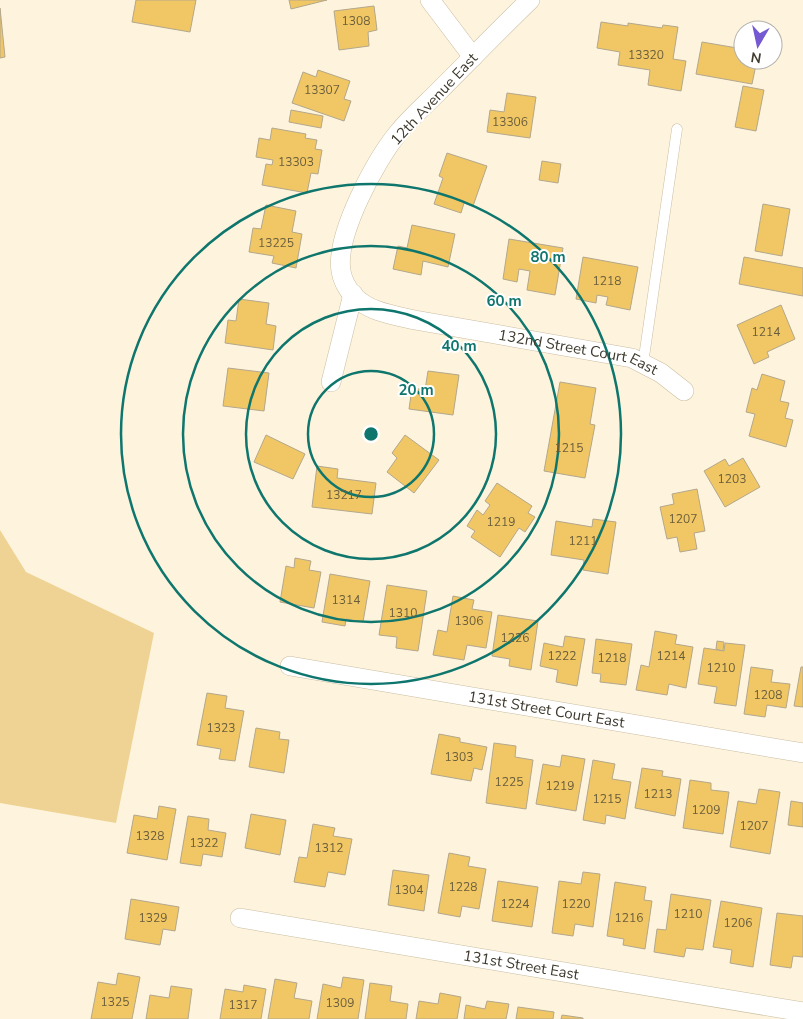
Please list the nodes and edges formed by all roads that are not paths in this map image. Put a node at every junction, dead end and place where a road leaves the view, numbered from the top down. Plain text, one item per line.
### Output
1 (430, 0) edge
2 (530, 0) edge
3 (473, 57) junction
4 (677, 129) dead end
5 (353, 294) junction
6 (643, 364) junction
7 (332, 382) dead end
8 (684, 391) dead end
9 (290, 666) dead end
10 (803, 753) edge
11 (240, 918) dead end
12 (803, 1012) edge

1 - 3 street
2 - 3 street, 12th Avenue East
3 - 5 street, 12th Avenue East
4 - 6 lane
5 - 6 street, 132nd Street Court East
5 - 7 street
6 - 8 street, 132nd Street Court East
9 - 10 street, 131st Street Court East
11 - 12 street, 131st Street East

